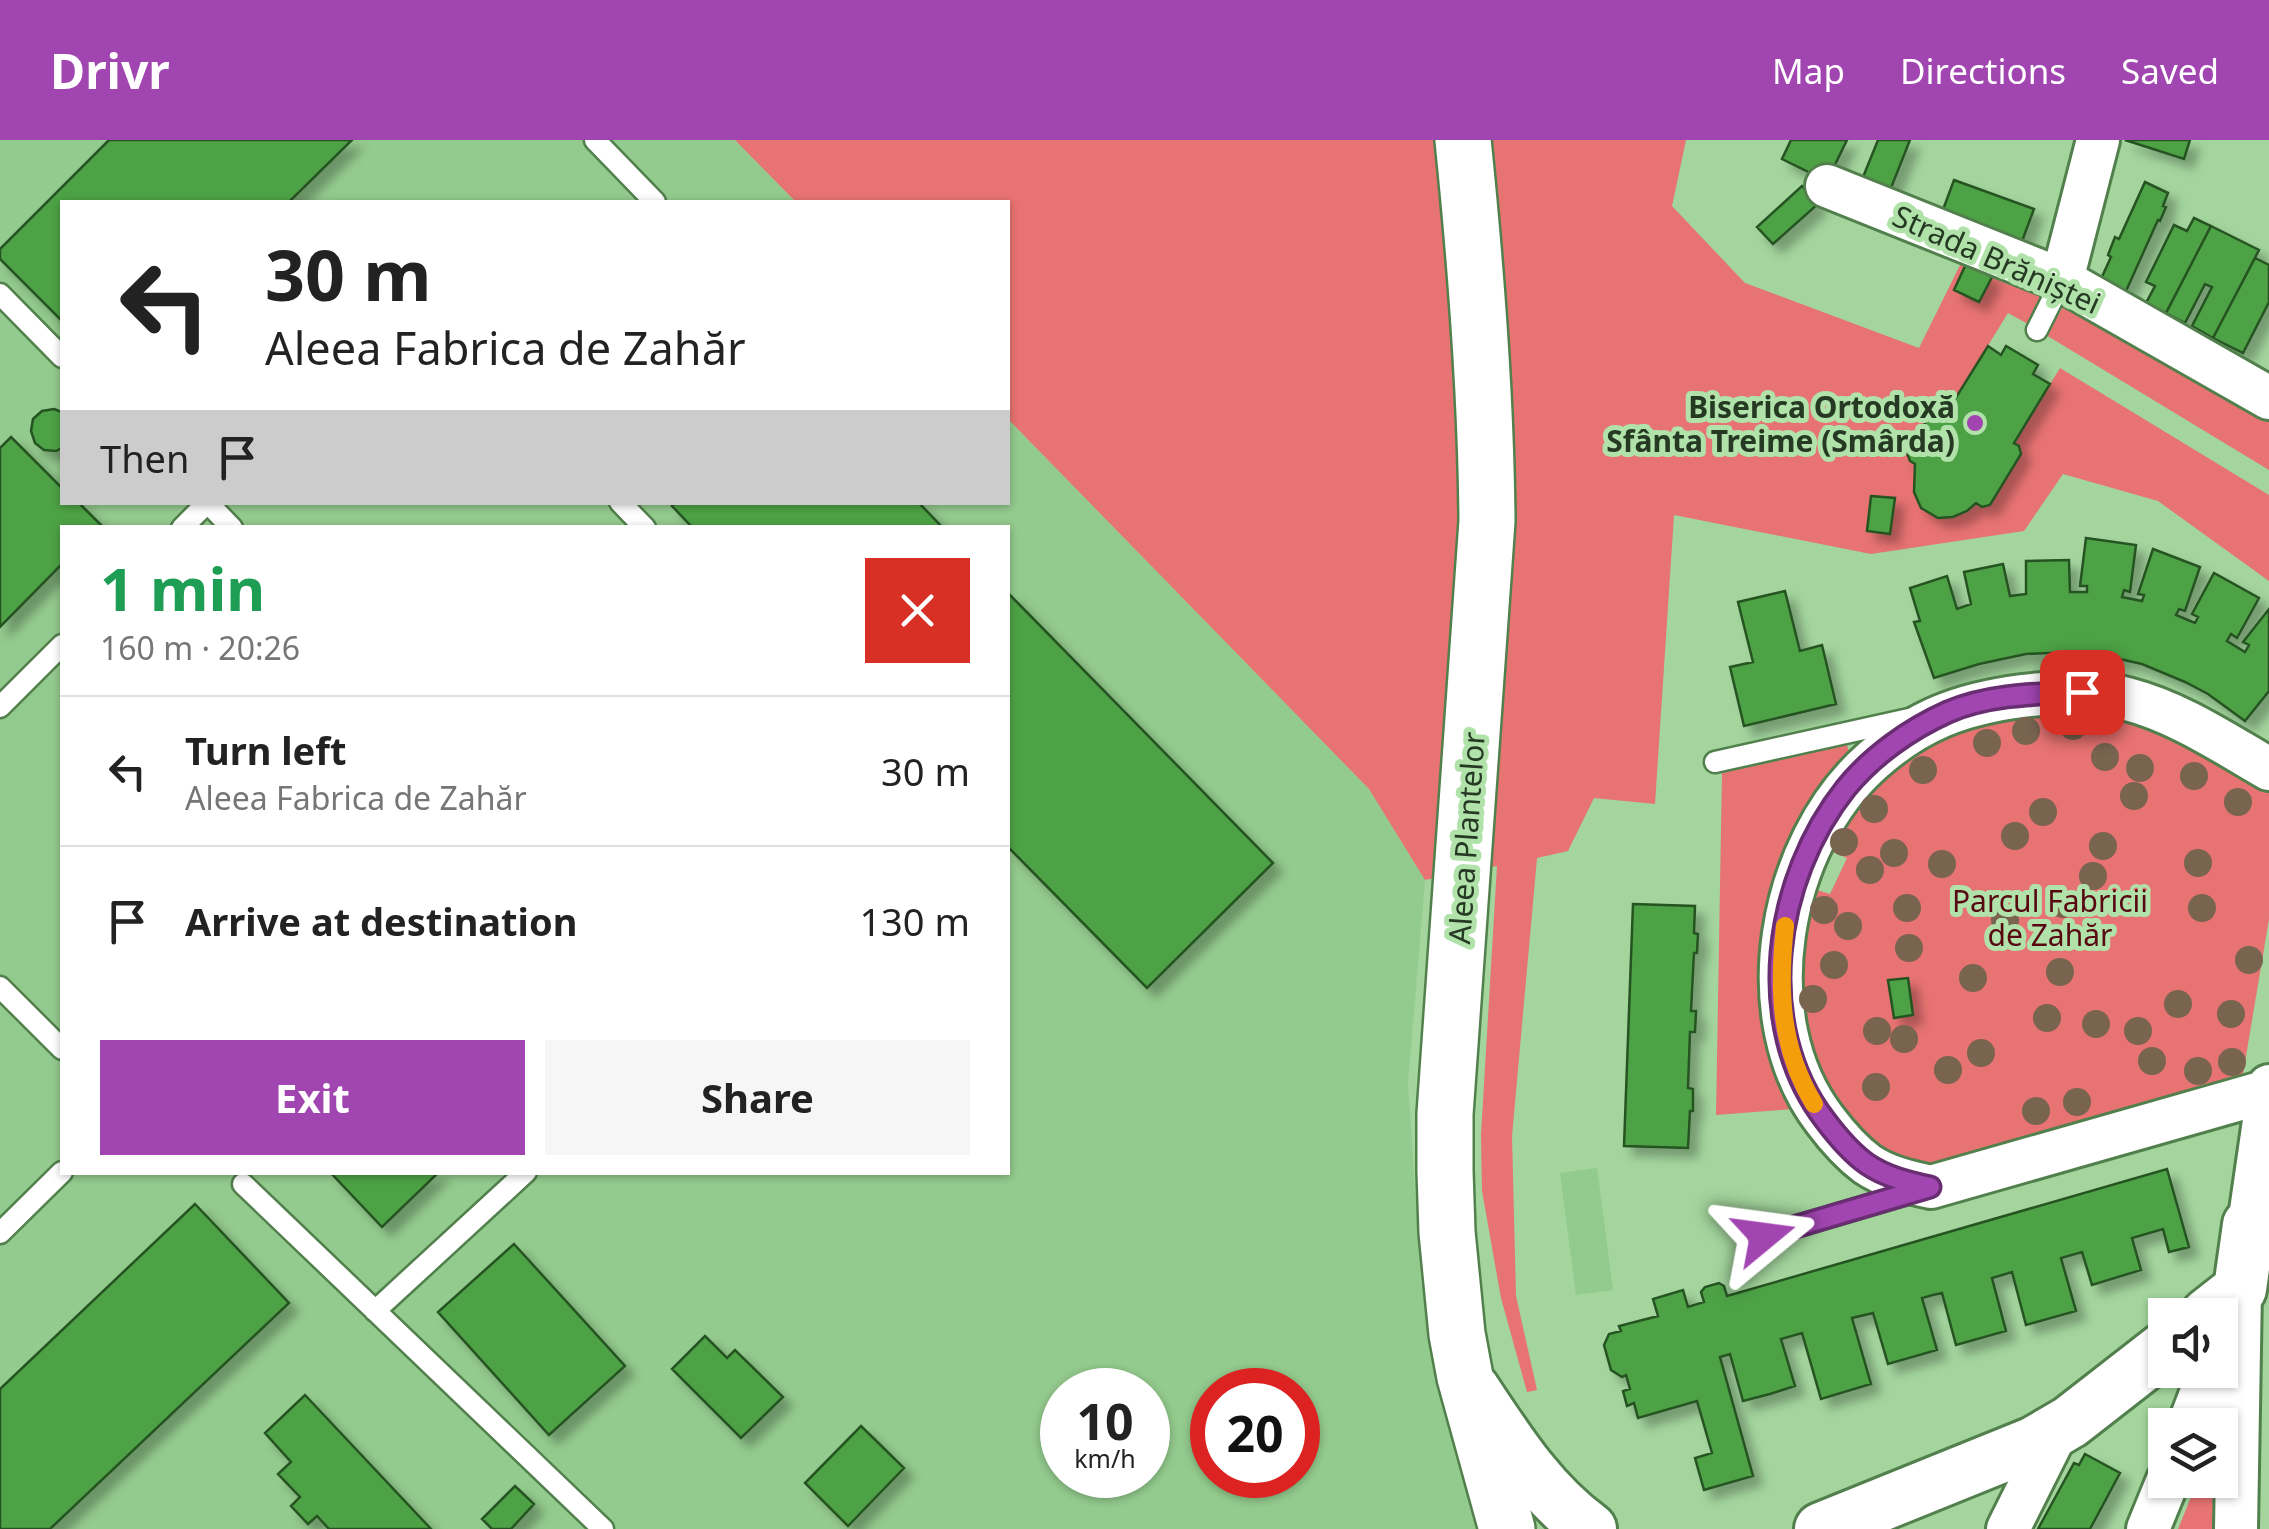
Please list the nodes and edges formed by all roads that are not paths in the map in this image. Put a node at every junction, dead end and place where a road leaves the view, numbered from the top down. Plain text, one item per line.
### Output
1 (595, 140) edge
2 (1464, 140) edge
3 (2098, 140) edge
4 (1826, 186) dead end
5 (653, 200) edge
6 (2062, 280) junction
7 (0, 294) edge
8 (2037, 330) dead end
9 (60, 355) edge
10 (2269, 398) edge
11 (204, 505) edge
12 (210, 505) edge
13 (623, 505) edge
14 (185, 525) edge
15 (229, 525) edge
16 (642, 525) edge
17 (60, 647) edge
18 (0, 707) edge
19 (1950, 710) junction
20 (1715, 762) dead end
21 (2269, 769) edge
22 (0, 988) edge
23 (60, 1047) edge
24 (2269, 1088) edge
25 (60, 1174) edge
26 (523, 1175) edge
27 (243, 1184) dead end
28 (1930, 1187) junction
29 (2259, 1225) edge
30 (0, 1234) edge
31 (1764, 1236) dead end
32 (2226, 1298) edge
33 (375, 1311) junction
34 (2148, 1361) edge
35 (1465, 1377) junction
36 (2229, 1388) edge
37 (2057, 1432) junction
38 (2161, 1498) edge
39 (603, 1529) edge
40 (1507, 1529) edge
41 (1590, 1529) edge
42 (1821, 1529) edge
43 (2008, 1529) edge
44 (2148, 1529) edge
45 (2236, 1529) edge

1 - 5 lane
2 - 35 main road, Aleea Plantelor
3 - 6 street
4 - 6 street, Strada Brăniștei
6 - 8 lane
6 - 10 street, Strada Brăniștei
7 - 9 lane
11 - 14 lane
12 - 15 lane
13 - 16 lane
17 - 18 lane
19 - 20 lane
19 - 21 street
19 - 28 street
22 - 23 lane
24 - 28 street
24 - 29 street
25 - 30 lane
26 - 33 lane
27 - 33 lane
28 - 31 lane
29 - 32 street
33 - 39 lane
34 - 37 street
35 - 40 main road, Aleea Plantelor
35 - 41 street
36 - 45 street
37 - 42 street
37 - 43 street
38 - 44 street

